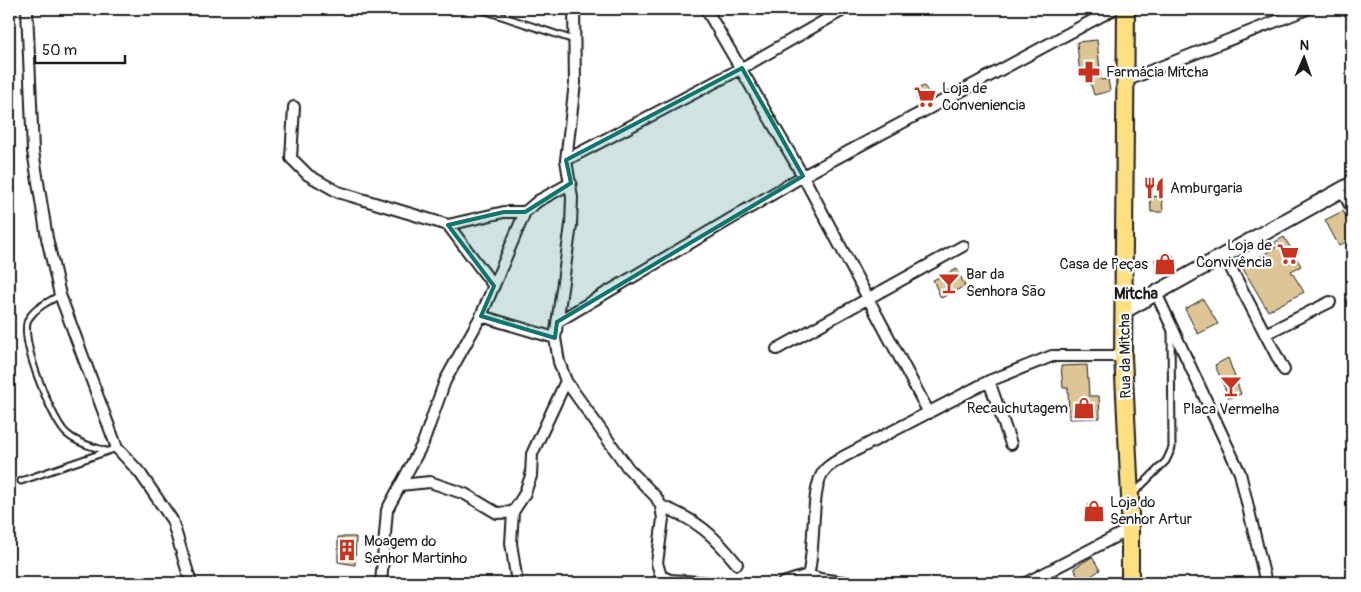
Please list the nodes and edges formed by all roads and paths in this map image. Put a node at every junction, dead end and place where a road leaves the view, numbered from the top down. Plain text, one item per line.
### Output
1 (27, 9) edge
2 (480, 9) edge
3 (574, 9) edge
4 (706, 9) edge
5 (845, 9) edge
6 (1114, 9) edge
7 (1126, 9) edge
8 (1307, 9) edge
9 (574, 40) junction
10 (742, 68) junction
11 (1125, 81) junction
12 (294, 107) dead end
13 (566, 160) junction
14 (803, 176) junction
15 (571, 183) junction
16 (1347, 187) edge
17 (1352, 209) edge
18 (525, 212) junction
19 (448, 225) junction
20 (963, 246) dead end
21 (1224, 256) junction
22 (494, 286) junction
23 (1156, 293) junction
24 (60, 295) junction
25 (868, 298) junction
26 (1330, 302) dead end
27 (1124, 311) junction
28 (481, 316) junction
29 (557, 322) junction
30 (1170, 323) junction
31 (1265, 334) junction
32 (555, 338) junction
33 (777, 349) dead end
34 (1123, 356) junction
35 (1284, 370) dead end
36 (566, 381) junction
37 (989, 381) junction
38 (929, 413) junction
39 (1011, 444) dead end
40 (117, 448) junction
41 (106, 452) junction
42 (21, 481) dead end
43 (400, 484) junction
44 (1130, 496) junction
45 (661, 506) junction
46 (513, 512) junction
47 (1130, 529) junction
48 (738, 564) dead end
49 (808, 575) junction
50 (516, 576) dead end
51 (191, 583) edge
52 (381, 583) edge
53 (714, 583) edge
54 (783, 583) edge
55 (850, 583) edge
56 (1026, 583) edge
57 (1130, 583) edge
58 (1266, 583) edge

1 - 24 street
2 - 9 lane
3 - 9 street
4 - 10 street
5 - 10 street
6 - 14 street
7 - 11 main road, Rua da Mitcha
8 - 11 street
9 - 13 street
10 - 13 street
10 - 14 street
11 - 27 main road, Rua da Mitcha
12 - 19 street
13 - 15 street
14 - 25 street
14 - 29 street
15 - 18 street
15 - 29 street
16 - 17 street
16 - 21 main road
18 - 19 street
18 - 22 street
19 - 22 street
20 - 25 street
21 - 23 main road
21 - 31 street
22 - 28 street
23 - 27 main road
23 - 30 street
24 - 40 street
24 - 41 lane
25 - 33 street
25 - 38 street
26 - 31 street
27 - 34 main road, Rua da Mitcha
28 - 32 street
28 - 43 street
29 - 32 street
30 - 44 lane
30 - 58 street
31 - 35 street
32 - 36 street
34 - 37 street
34 - 44 main road, Rua da Mitcha
36 - 45 street
36 - 46 street
37 - 38 street
37 - 39 street
38 - 49 street
40 - 41 lane
40 - 51 street
41 - 42 lane
43 - 46 street
43 - 52 street
44 - 47 main road, Rua da Mitcha
45 - 48 street
45 - 53 street
46 - 50 street
47 - 56 street
47 - 57 main road, Rua da Mitcha
49 - 54 street
49 - 55 street

